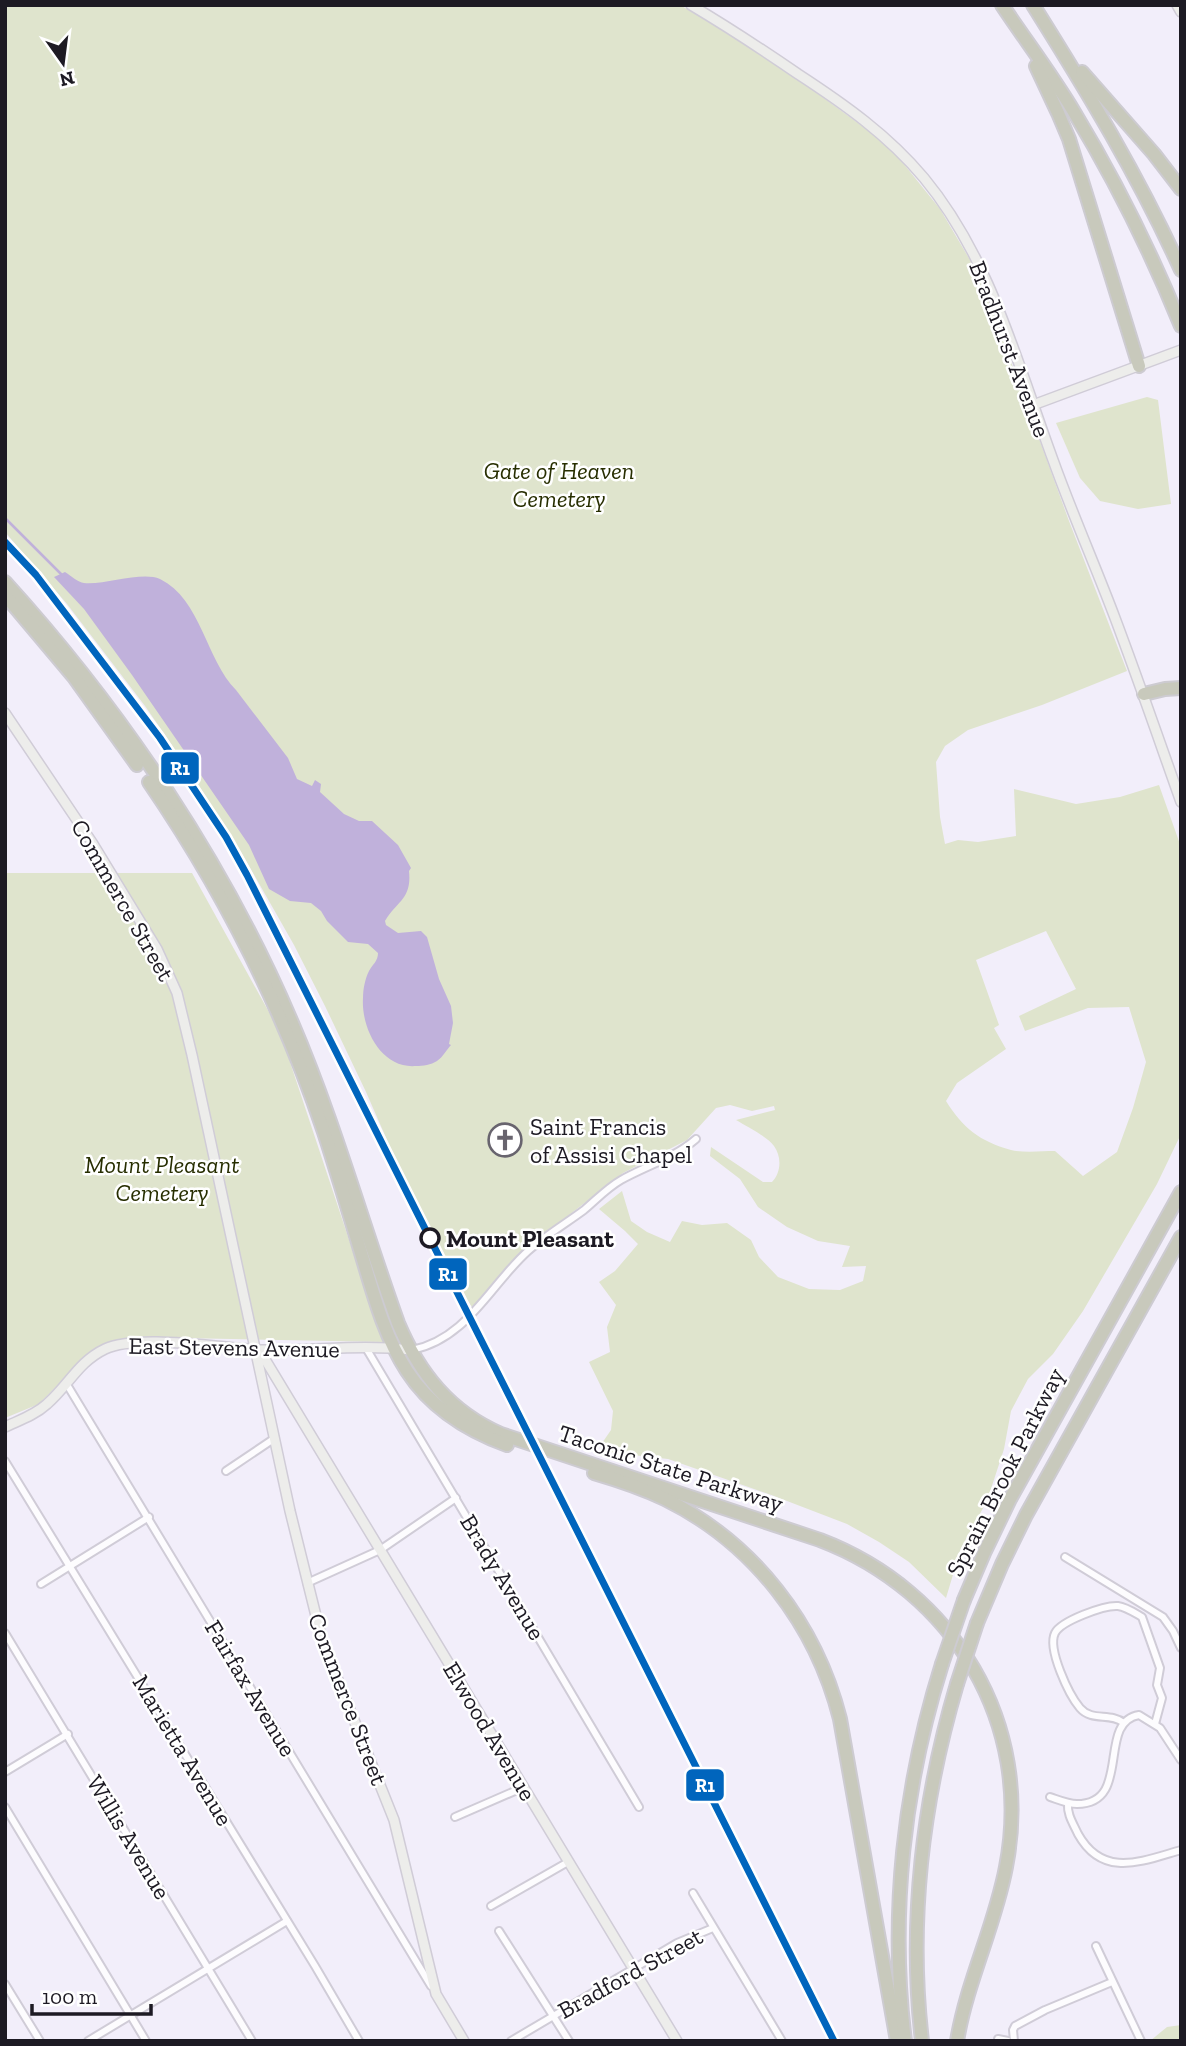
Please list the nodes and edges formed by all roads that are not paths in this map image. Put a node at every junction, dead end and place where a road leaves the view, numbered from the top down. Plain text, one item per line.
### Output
1 (691, 5) edge
2 (1002, 5) edge
3 (1033, 5) edge
4 (1177, 5) edge
5 (1181, 12) edge
6 (1017, 28) junction
7 (1054, 38) junction
8 (1181, 189) edge
9 (1181, 270) edge
10 (1181, 326) edge
11 (1181, 350) edge
12 (1141, 365) junction
13 (1033, 405) junction
14 (5, 582) edge
15 (5, 595) edge
16 (1181, 688) edge
17 (1144, 694) junction
18 (5, 713) edge
19 (1181, 802) edge
20 (696, 1139) dead end
21 (1181, 1192) edge
22 (1181, 1237) edge
23 (366, 1348) junction
24 (394, 1348) junction
25 (254, 1349) junction
26 (410, 1350) junction
27 (66, 1383) junction
28 (302, 1422) joint
29 (5, 1426) edge
30 (275, 1438) junction
31 (514, 1443) junction
32 (551, 1455) junction
33 (5, 1461) edge
34 (226, 1471) dead end
35 (456, 1499) junction
36 (149, 1517) junction
37 (380, 1550) junction
38 (1065, 1556) dead end
39 (71, 1566) junction
40 (307, 1583) junction
41 (41, 1584) dead end
42 (5, 1633) edge
43 (1181, 1648) edge
44 (1124, 1723) junction
45 (1155, 1724) junction
46 (68, 1734) junction
47 (1181, 1760) edge
48 (5, 1772) edge
49 (524, 1787) junction
50 (1050, 1797) dead end
51 (1069, 1803) junction
52 (5, 1807) edge
53 (639, 1807) dead end
54 (455, 1817) dead end
55 (1181, 1850) edge
56 (568, 1862) junction
57 (693, 1893) dead end
58 (491, 1906) dead end
59 (287, 1921) junction
60 (713, 1928) junction
61 (499, 1931) dead end
62 (1096, 1945) dead end
63 (208, 1968) junction
64 (633, 1969) junction
65 (1112, 1982) junction
66 (5, 1984) edge
67 (436, 1994) junction
68 (131, 2015) junction
69 (553, 2015) junction
70 (998, 2039) edge
71 (40, 2041) edge
72 (88, 2041) edge
73 (146, 2041) edge
74 (252, 2041) edge
75 (359, 2041) edge
76 (464, 2041) edge
77 (511, 2041) edge
78 (569, 2041) edge
79 (677, 2041) edge
80 (782, 2041) edge
81 (897, 2041) edge
82 (905, 2041) edge
83 (922, 2041) edge
84 (957, 2041) edge
85 (1008, 2041) edge
86 (1014, 2041) edge
87 (1140, 2041) edge

1 - 13 street, Bradhurst Avenue
2 - 6 highway
3 - 7 highway
4 - 5 street
6 - 10 highway
6 - 12 highway
7 - 8 highway
7 - 9 highway
11 - 12 street
12 - 13 street
13 - 17 street, Bradhurst Avenue
14 - 26 highway, Taconic State Parkway
15 - 24 highway, Taconic State Parkway
16 - 17 highway
17 - 19 street, Bradhurst Avenue
18 - 25 street, Commerce Street
20 - 26 street
21 - 82 highway, Sprain Brook Parkway, bridge
22 - 83 highway, Sprain Brook Parkway, bridge
23 - 24 street, East Stevens Avenue
23 - 25 street, East Stevens Avenue
23 - 35 street, Brady Avenue
24 - 26 street, East Stevens Avenue
24 - 31 highway, Taconic State Parkway
25 - 27 street, East Stevens Avenue
25 - 28 street, Commerce Street
25 - 30 street, Commerce Street
26 - 31 highway, Taconic State Parkway
27 - 29 street, East Stevens Avenue
27 - 36 street, Fairfax Avenue
28 - 37 street, Elwood Avenue
30 - 34 street
30 - 40 street, Commerce Street
31 - 32 highway, Taconic State Parkway
32 - 81 highway, Taconic State Parkway
32 - 84 highway, Taconic State Parkway
33 - 39 street, Marietta Avenue
35 - 37 street
35 - 53 street, Brady Avenue
36 - 39 street
36 - 67 street, Fairfax Avenue
37 - 40 street
37 - 49 street, Elwood Avenue
38 - 43 street
39 - 41 street
39 - 59 street, Marietta Avenue
40 - 67 street, Commerce Street
42 - 46 street, Willis Avenue
44 - 45 street
44 - 45 street
44 - 51 street
45 - 47 street
46 - 48 street
46 - 63 street, Willis Avenue
49 - 54 street
49 - 56 street, Elwood Avenue
50 - 51 street
51 - 55 street
52 - 68 street
56 - 58 street
56 - 64 street, Elwood Avenue
57 - 60 street
59 - 63 street
59 - 75 street, Marietta Avenue
60 - 64 street, Bradford Street
60 - 80 street
61 - 69 street
62 - 65 street
63 - 68 street
63 - 74 street, Willis Avenue
64 - 69 street, Bradford Street
64 - 79 street, Elwood Avenue
65 - 86 street
65 - 87 street
66 - 71 street
67 - 76 street, Commerce Street
68 - 72 street
68 - 73 street
69 - 77 street, Bradford Street
69 - 78 street
70 - 85 street

